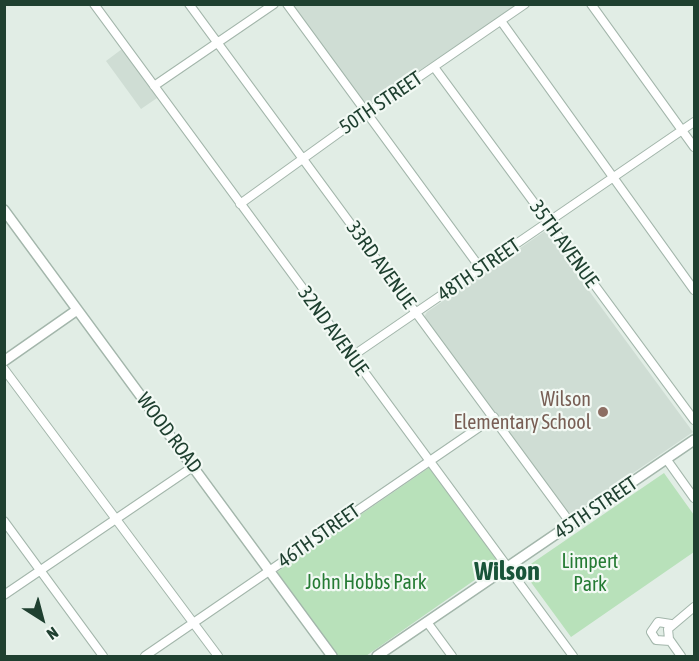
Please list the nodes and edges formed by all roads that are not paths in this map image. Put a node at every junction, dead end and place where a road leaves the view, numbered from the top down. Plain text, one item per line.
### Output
1 (94, 4) edge
2 (189, 4) edge
3 (274, 4) edge
4 (287, 4) edge
5 (525, 4) edge
6 (591, 4) edge
7 (501, 21) junction
8 (217, 44) junction
9 (434, 67) junction
10 (154, 86) junction
11 (365, 114) junction
12 (694, 122) edge
13 (682, 130) junction
14 (694, 147) edge
15 (302, 158) junction
16 (614, 178) junction
17 (240, 204) junction
18 (4, 210) edge
19 (548, 223) junction
20 (481, 269) junction
21 (694, 290) edge
22 (77, 310) junction
23 (416, 313) junction
24 (351, 357) junction
25 (4, 361) edge
26 (4, 369) edge
27 (494, 417) junction
28 (694, 420) edge
29 (694, 440) edge
30 (667, 460) junction
31 (429, 461) junction
32 (194, 466) junction
33 (694, 498) edge
34 (115, 518) junction
35 (4, 520) edge
36 (572, 525) junction
37 (507, 567) junction
38 (40, 570) junction
39 (268, 571) junction
40 (4, 595) edge
41 (694, 607) edge
42 (194, 622) junction
43 (427, 622) junction
44 (671, 624) junction
45 (670, 641) junction
46 (104, 657) edge
47 (145, 657) edge
48 (218, 657) edge
49 (332, 657) edge
50 (377, 657) edge
51 (452, 657) edge
52 (573, 657) edge
53 (681, 657) edge

1 - 10 street, 32ND AVENUE
2 - 8 street, 33RD AVENUE
3 - 8 street
4 - 11 street
5 - 7 street, 50TH STREET
6 - 13 street
7 - 9 street, 50TH STREET
7 - 16 street
8 - 10 street
8 - 15 street, 33RD AVENUE
9 - 11 street, 50TH STREET
9 - 19 street, 35TH AVENUE
10 - 17 street, 32ND AVENUE
11 - 15 street, 50TH STREET
11 - 20 street
12 - 13 street, 48TH STREET
13 - 14 street
13 - 16 street, 48TH STREET
15 - 17 street, 50TH STREET
15 - 23 street, 33RD AVENUE
16 - 19 street, 48TH STREET
16 - 21 street
17 - 24 street, 32ND AVENUE
18 - 22 street, WOOD ROAD
19 - 20 street, 48TH STREET
19 - 28 street, 35TH AVENUE
20 - 23 street, 48TH STREET
22 - 25 street
22 - 32 street, WOOD ROAD
23 - 24 street, 48TH STREET
23 - 27 street, 33RD AVENUE
24 - 31 street, 32ND AVENUE
26 - 34 street
27 - 31 street, 46TH STREET
27 - 36 street, 33RD AVENUE
29 - 30 street, 45TH STREET
30 - 33 street
30 - 36 street, 45TH STREET
31 - 37 street, 32ND AVENUE
31 - 39 street, 46TH STREET
32 - 34 street
32 - 39 street, WOOD ROAD
34 - 38 street
34 - 42 street
35 - 38 street
36 - 37 street, 45TH STREET
37 - 43 street, 45TH STREET
37 - 52 street, 32ND AVENUE
38 - 40 street
38 - 46 street
39 - 42 street, 46TH STREET
39 - 49 street, WOOD ROAD
41 - 44 street
42 - 47 street, 46TH STREET
42 - 48 street
43 - 50 street, 45TH STREET
43 - 51 street
44 - 45 street
44 - 45 street
45 - 53 street

